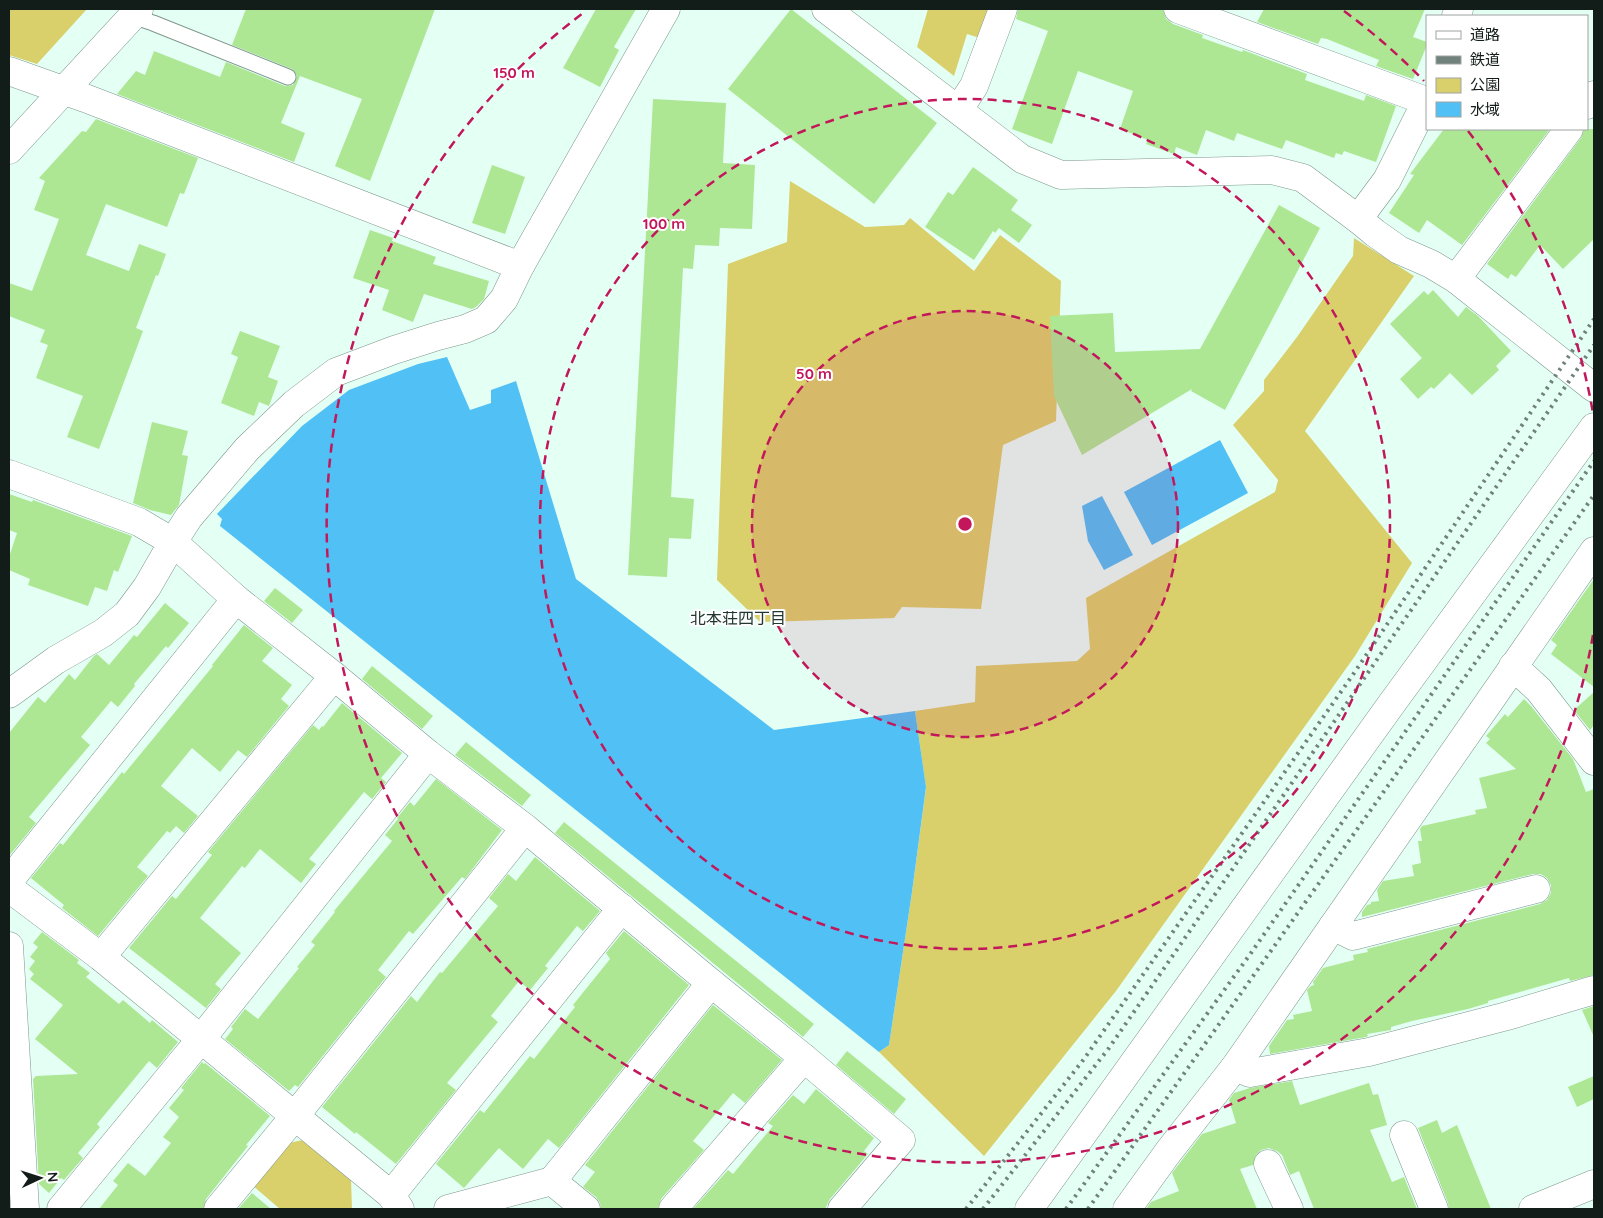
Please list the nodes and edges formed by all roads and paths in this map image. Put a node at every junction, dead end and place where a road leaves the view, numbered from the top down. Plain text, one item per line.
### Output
1 (666, 9) edge
2 (826, 9) edge
3 (1003, 9) edge
4 (1178, 9) edge
5 (136, 13) edge
6 (9, 71) edge
7 (288, 77) dead end
8 (64, 92) junction
9 (1426, 100) edge
10 (1426, 102) edge
11 (958, 109) junction
12 (1567, 130) edge
13 (9, 150) edge
14 (1358, 219) junction
15 (520, 266) junction
16 (1456, 279) junction
17 (1594, 388) edge
18 (1594, 427) edge
19 (9, 474) edge
20 (173, 542) junction
21 (1594, 551) edge
22 (236, 599) junction
23 (1513, 666) junction
24 (334, 676) junction
25 (9, 694) edge
26 (428, 754) junction
27 (1594, 762) edge
28 (525, 828) junction
29 (9, 881) edge
30 (9, 888) edge
31 (1536, 889) dead end
32 (622, 908) junction
33 (1333, 926) junction
34 (9, 946) edge
35 (101, 956) junction
36 (711, 983) junction
37 (1594, 990) edge
38 (201, 1039) junction
39 (804, 1058) junction
40 (1235, 1067) junction
41 (294, 1117) junction
42 (1404, 1135) dead end
43 (1268, 1164) dead end
44 (552, 1181) junction
45 (1594, 1184) edge
46 (396, 1202) edge
47 (1135, 1205) edge
48 (25, 1209) edge
49 (61, 1209) edge
50 (218, 1209) edge
51 (448, 1209) edge
52 (586, 1209) edge
53 (673, 1209) edge
54 (842, 1209) edge
55 (1029, 1209) edge
56 (1289, 1209) edge
57 (1434, 1209) edge
58 (1533, 1209) edge

1 - 15 street
2 - 11 street
3 - 11 street
4 - 9 street
5 - 7 lane
5 - 8 street
6 - 8 street
8 - 13 street
8 - 15 street
10 - 14 street
11 - 14 street
12 - 16 street
14 - 16 street
15 - 20 street
16 - 17 street
18 - 55 street
19 - 20 street
20 - 22 street
20 - 25 street
21 - 23 street
22 - 24 street
22 - 29 street
23 - 27 street
23 - 33 street
24 - 26 street
24 - 35 street
26 - 28 street
26 - 38 street
28 - 32 street
28 - 41 street
30 - 35 street
31 - 33 street
32 - 36 street
32 - 46 street
33 - 40 street
34 - 48 street
35 - 38 street
36 - 39 street
36 - 44 street
37 - 40 street
38 - 41 street
38 - 49 street
39 - 53 street
39 - 54 street
40 - 47 street
41 - 46 street
41 - 50 street
42 - 57 street
43 - 56 street
44 - 51 street
44 - 52 street
45 - 58 street

